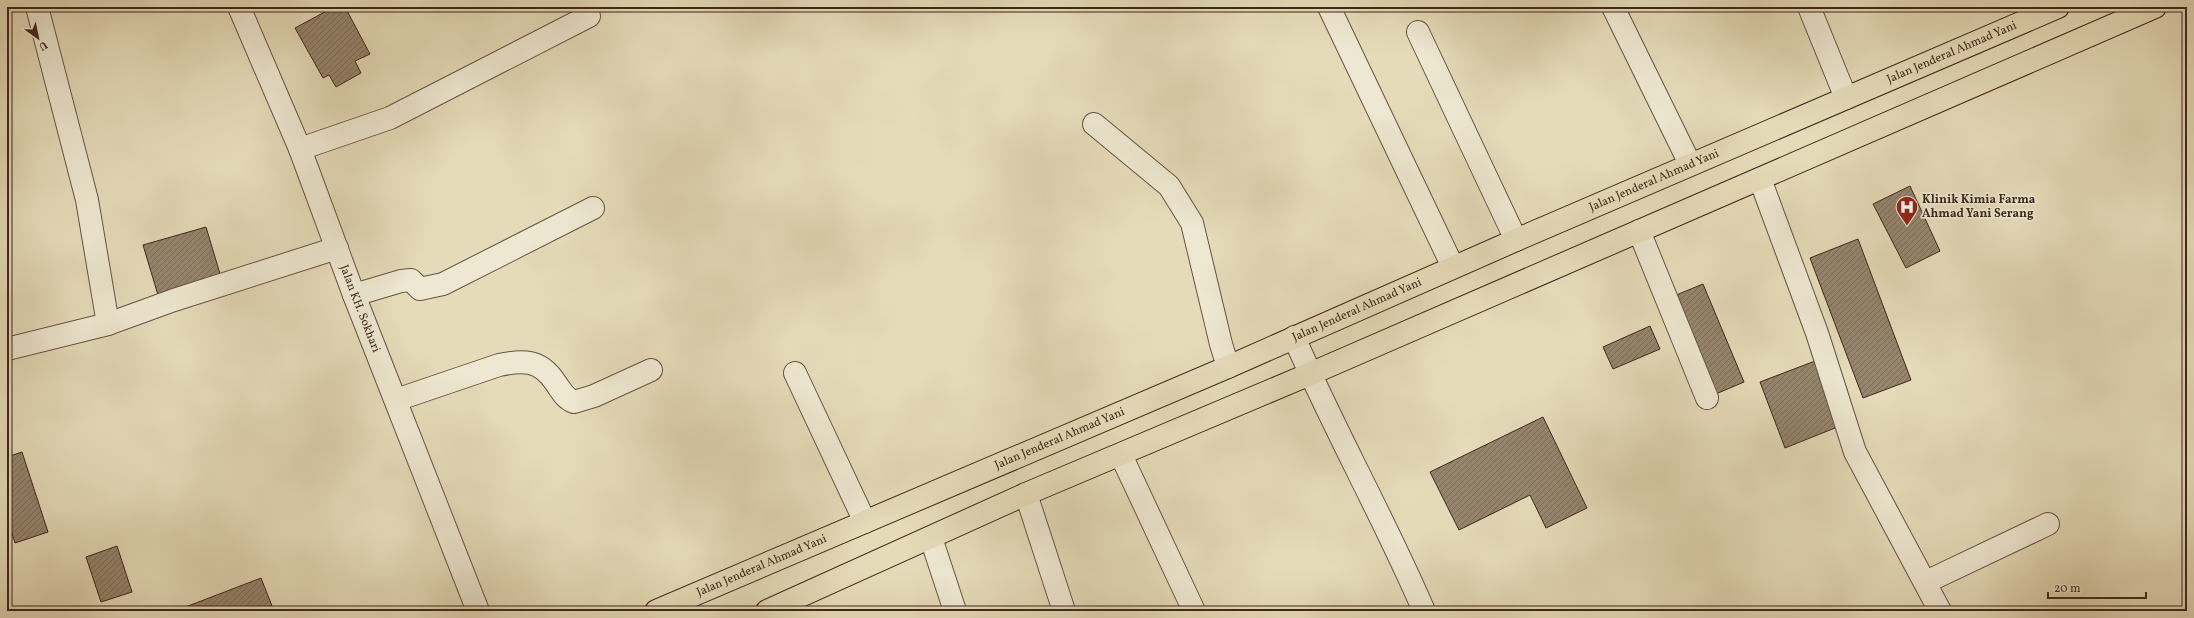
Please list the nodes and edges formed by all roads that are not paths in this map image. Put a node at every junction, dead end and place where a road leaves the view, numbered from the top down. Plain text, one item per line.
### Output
1 (37, 7) edge
2 (239, 7) edge
3 (1329, 7) edge
4 (1613, 7) edge
5 (1809, 7) edge
6 (2058, 7) edge
7 (2155, 7) edge
8 (589, 16) dead end
9 (1418, 32) dead end
10 (1846, 98) junction
11 (1094, 124) dead end
12 (300, 148) junction
13 (1690, 164) junction
14 (1760, 179) junction
15 (594, 208) dead end
16 (1639, 231) junction
17 (1516, 240) junction
18 (336, 248) junction
19 (1453, 267) junction
20 (354, 295) junction
21 (108, 324) junction
22 (1294, 338) junction
23 (7, 349) edge
24 (1228, 366) junction
25 (651, 370) dead end
26 (794, 373) dead end
27 (1310, 374) junction
28 (1707, 398) dead end
29 (396, 400) junction
30 (1121, 455) junction
31 (1026, 494) junction
32 (864, 522) junction
33 (2048, 524) dead end
34 (931, 538) junction
35 (1926, 582) junction
36 (478, 611) edge
37 (656, 611) edge
38 (767, 611) edge
39 (955, 611) edge
40 (1064, 611) edge
41 (1194, 611) edge
42 (1424, 611) edge
43 (1940, 611) edge

1 - 21 street
2 - 12 street, Jalan KH. Sokhari
3 - 19 street
4 - 13 street
5 - 10 street
6 - 10 main road, Jalan Jenderal Ahmad Yani
7 - 14 main road
8 - 12 street
9 - 17 street
10 - 13 main road, Jalan Jenderal Ahmad Yani
11 - 24 street
12 - 18 street, Jalan KH. Sokhari
13 - 17 main road, Jalan Jenderal Ahmad Yani
14 - 16 main road
14 - 35 street
15 - 20 street
16 - 27 main road
16 - 28 street
17 - 19 main road, Jalan Jenderal Ahmad Yani
18 - 20 street, Jalan KH. Sokhari
18 - 21 street
19 - 22 main road, Jalan Jenderal Ahmad Yani
20 - 29 street, Jalan KH. Sokhari
21 - 23 street
22 - 24 main road, Jalan Jenderal Ahmad Yani
22 - 27 street
24 - 32 main road, Jalan Jenderal Ahmad Yani
25 - 29 street
26 - 32 street
27 - 30 main road
27 - 42 street
29 - 36 street, Jalan KH. Sokhari
30 - 31 main road
30 - 41 street
31 - 34 main road
31 - 40 street
32 - 37 main road, Jalan Jenderal Ahmad Yani
33 - 35 street
34 - 38 main road
34 - 39 street
35 - 43 street

